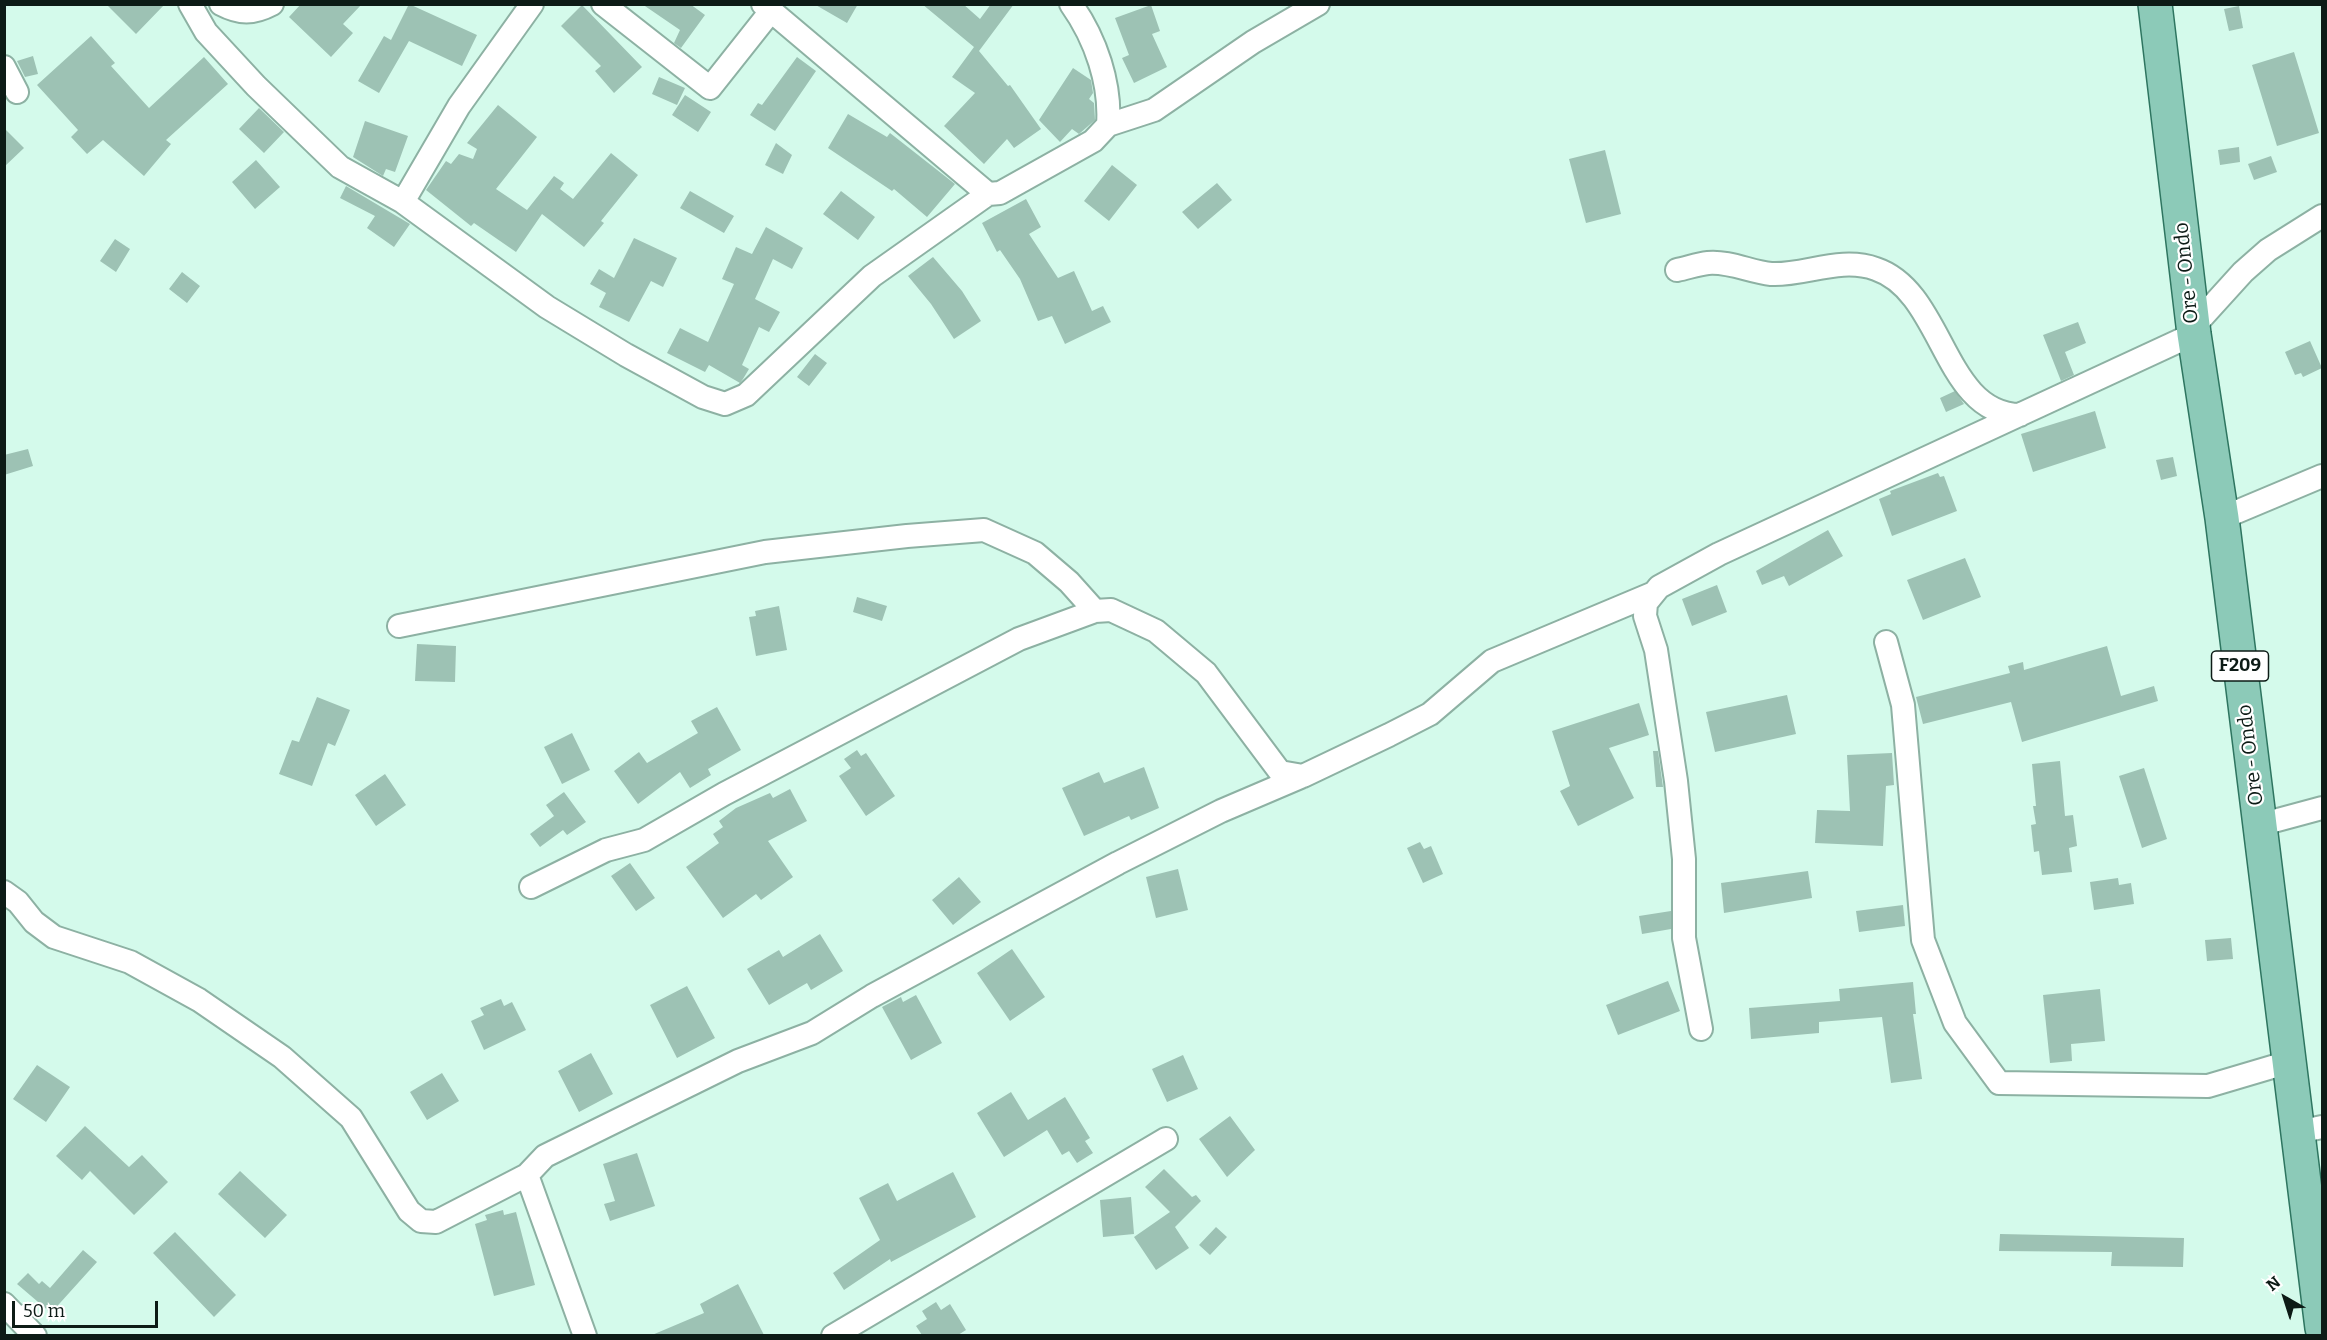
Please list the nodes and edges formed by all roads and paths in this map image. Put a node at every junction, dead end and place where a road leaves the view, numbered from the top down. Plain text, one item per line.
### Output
1 (190, 4) edge
2 (221, 4) edge
3 (272, 4) edge
4 (532, 4) edge
5 (603, 4) edge
6 (1071, 4) edge
7 (1318, 4) edge
8 (2155, 4) edge
9 (767, 8) edge
10 (4, 67) edge
11 (17, 92) dead end
12 (1108, 125) junction
13 (988, 194) junction
14 (403, 202) junction
15 (2322, 216) edge
16 (1677, 270) dead end
17 (2194, 330) junction
18 (2020, 415) junction
19 (2322, 476) edge
20 (2222, 518) junction
21 (1654, 593) junction
22 (1095, 611) junction
23 (399, 626) dead end
24 (1886, 642) dead end
25 (1303, 776) junction
26 (2322, 808) edge
27 (2259, 825) junction
28 (531, 887) dead end
29 (4, 892) edge
30 (1701, 1029) dead end
31 (2289, 1062) junction
32 (2310, 1129) edge
33 (1166, 1139) dead end
34 (527, 1175) junction
35 (4, 1304) edge
36 (2322, 1328) edge
37 (35, 1335) edge
38 (585, 1335) edge
39 (833, 1335) edge

1 - 14 street
2 - 3 street
4 - 14 street
5 - 9 street
6 - 12 street
7 - 12 street
8 - 17 main road, Ore - Ondo / F209
9 - 13 street
10 - 11 street
12 - 13 street
13 - 14 street
15 - 17 street
16 - 18 street
17 - 18 street
17 - 20 main road, Ore - Ondo / F209
18 - 21 street
19 - 20 street
20 - 27 main road, Ore - Ondo / F209
21 - 25 street
21 - 30 street
22 - 23 street
22 - 25 street
22 - 28 street
24 - 31 street
25 - 34 street
26 - 27 street
27 - 31 main road, Ore - Ondo / F209
29 - 34 street
31 - 32 main road, Ore - Ondo / F209
32 - 36 main road, Ore - Ondo / F209
33 - 39 street
34 - 38 street
35 - 37 street

